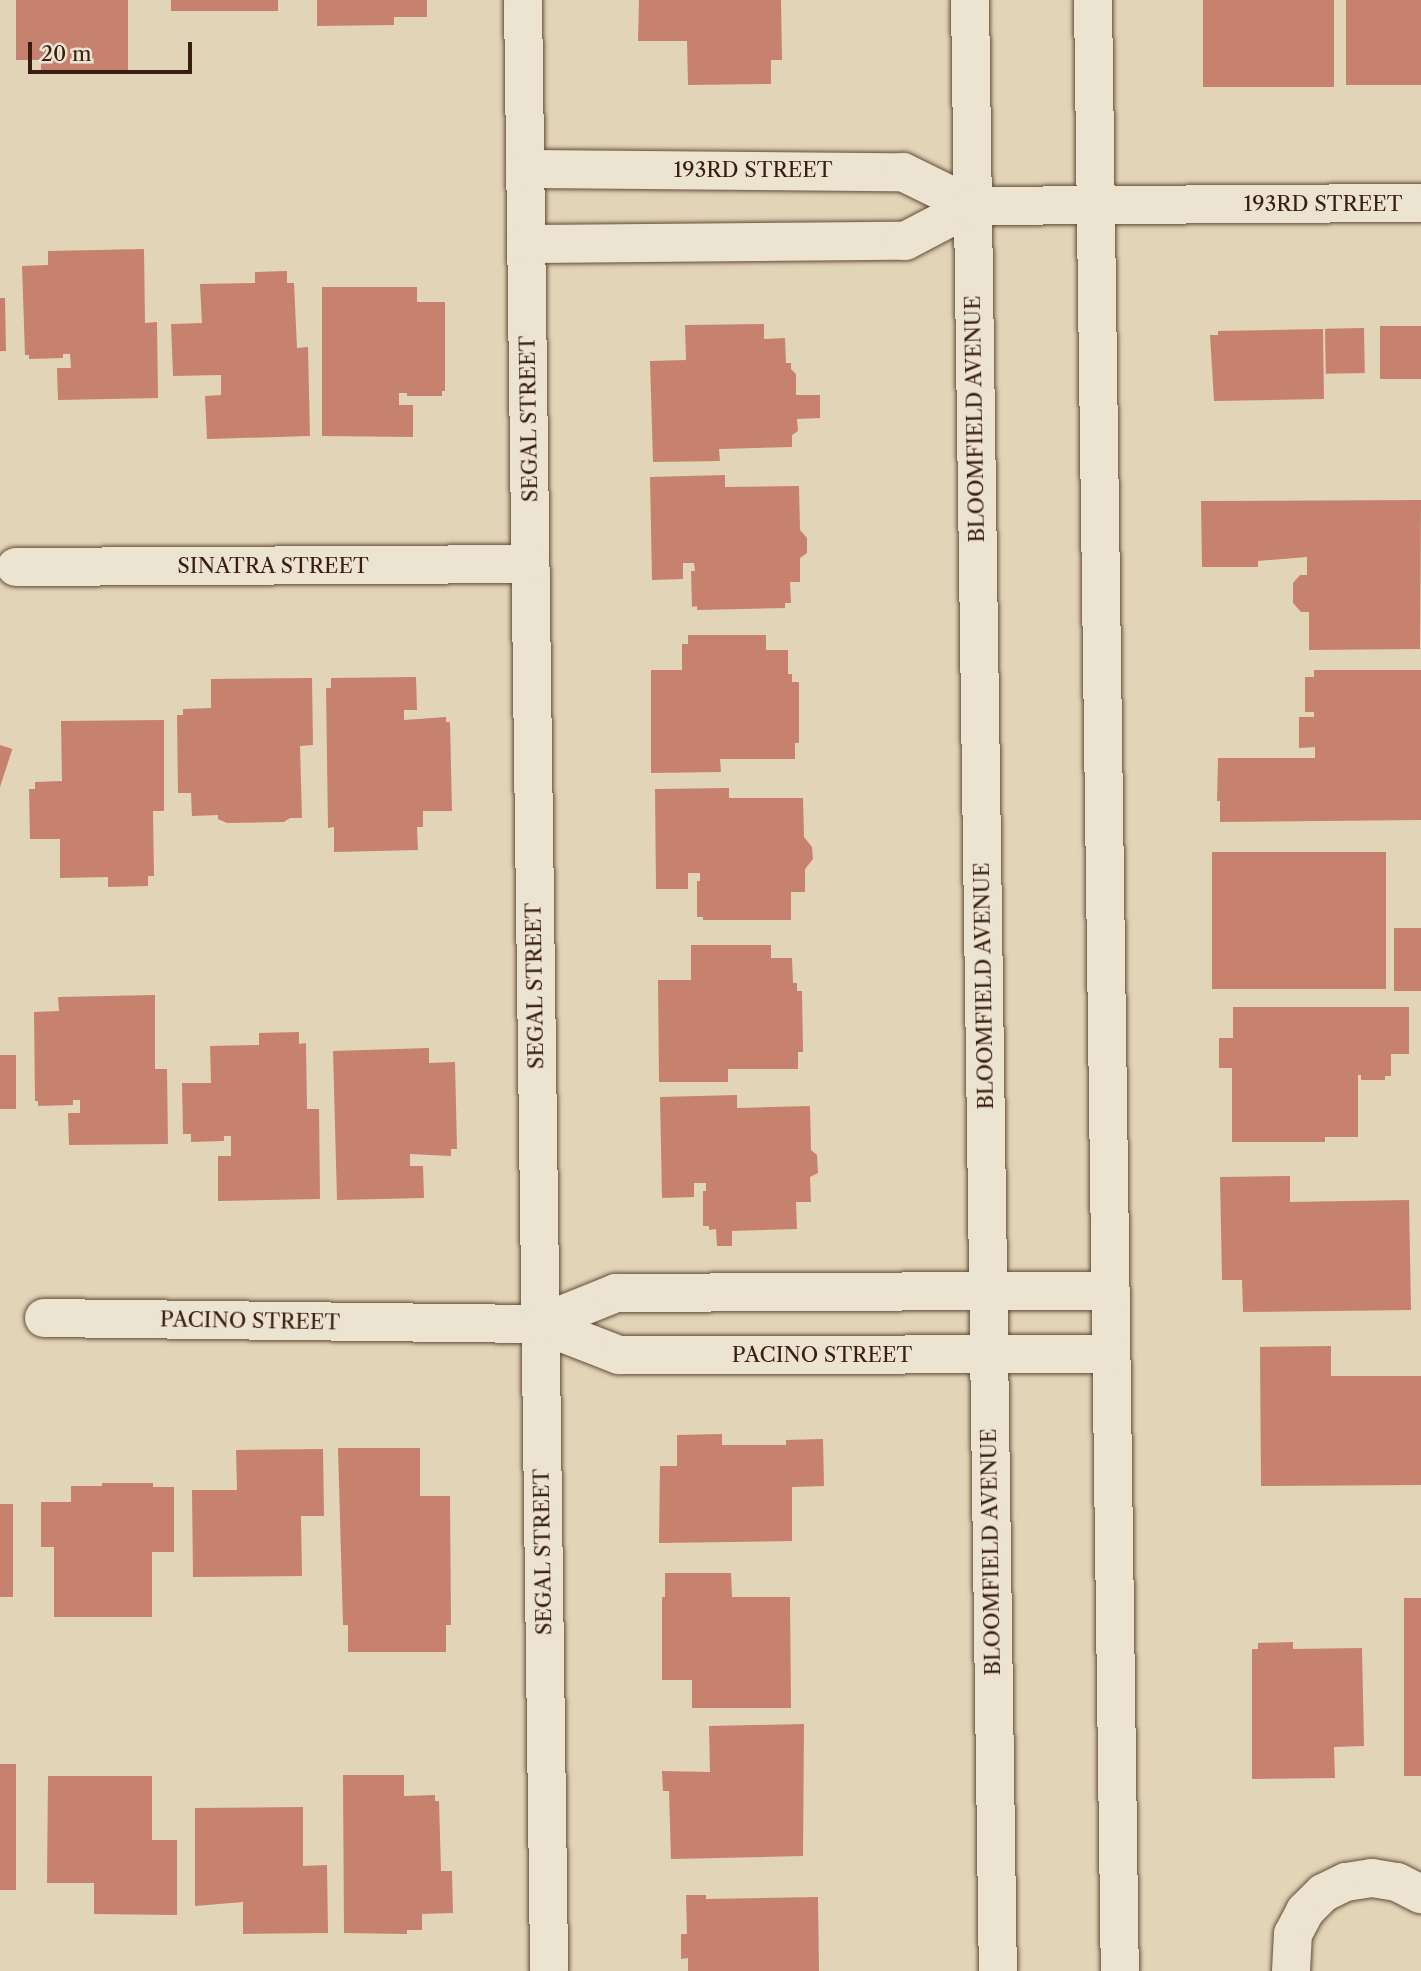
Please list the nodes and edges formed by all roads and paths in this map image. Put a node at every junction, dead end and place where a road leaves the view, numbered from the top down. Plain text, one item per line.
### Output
1 (523, 0) edge
2 (970, 0) edge
3 (1093, 0) edge
4 (525, 169) junction
5 (1421, 204) edge
6 (1096, 205) junction
7 (972, 206) junction
8 (527, 244) junction
9 (530, 564) junction
10 (16, 567) dead end
11 (988, 1290) junction
12 (1110, 1290) junction
13 (44, 1318) dead end
14 (540, 1324) junction
15 (988, 1354) junction
16 (1111, 1354) junction
17 (1421, 1894) edge
18 (549, 1971) edge
19 (998, 1971) edge
20 (1120, 1971) edge
21 (1291, 1971) edge

1 - 4 street, SEGAL STREET
2 - 7 street, BLOOMFIELD AVENUE
3 - 6 street
4 - 7 street, 193RD STREET
4 - 8 street, SEGAL STREET
5 - 6 street, 193RD STREET
6 - 7 street, 193RD STREET
6 - 12 street
7 - 8 street, 193RD STREET
7 - 11 street, BLOOMFIELD AVENUE
8 - 9 street, SEGAL STREET
9 - 10 street, SINATRA STREET
9 - 14 street, SEGAL STREET
11 - 12 street, PACINO STREET
11 - 14 street, PACINO STREET
11 - 15 street, BLOOMFIELD AVENUE
12 - 16 street
13 - 14 street, PACINO STREET
14 - 15 street, PACINO STREET
14 - 18 street, SEGAL STREET
15 - 16 street, PACINO STREET
15 - 19 street, BLOOMFIELD AVENUE
16 - 20 street
17 - 21 street

